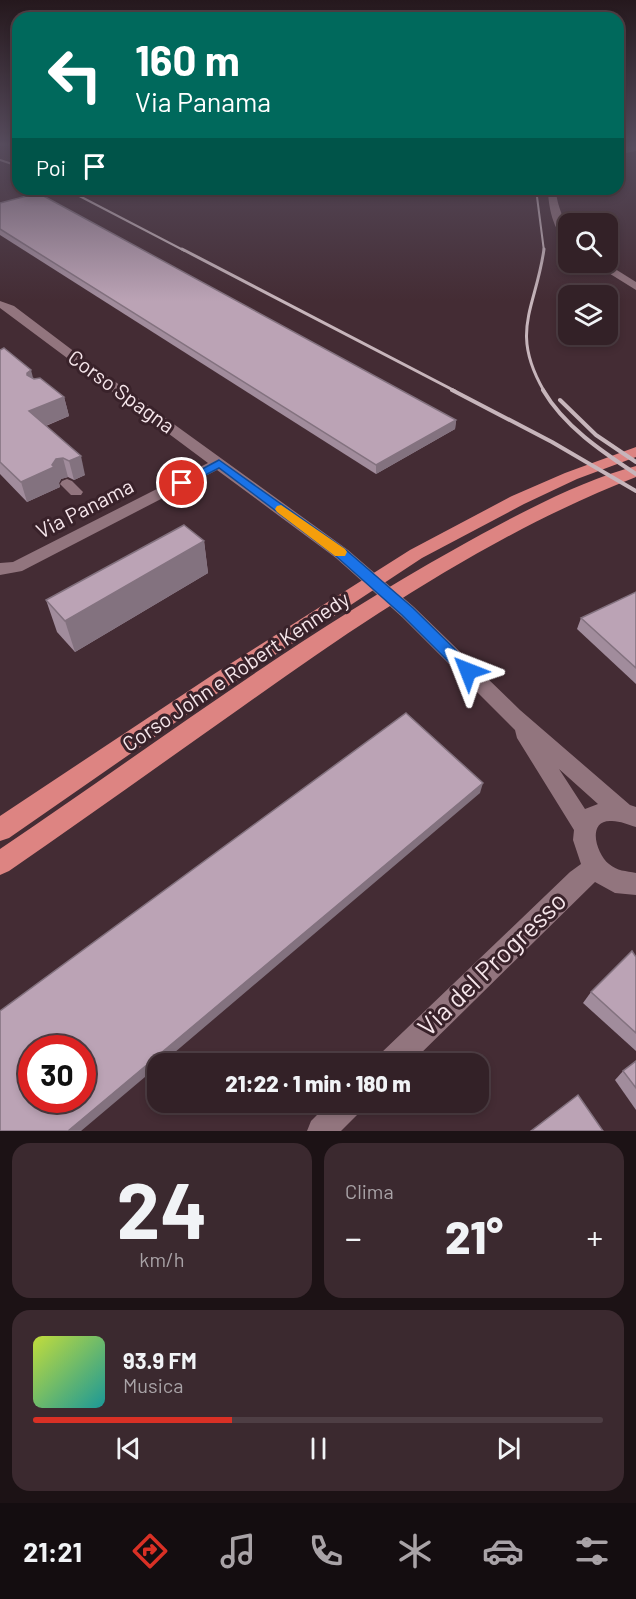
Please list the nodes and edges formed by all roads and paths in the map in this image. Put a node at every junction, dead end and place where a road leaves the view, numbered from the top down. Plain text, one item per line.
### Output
1 (552, 196) edge
2 (558, 222) edge
3 (614, 273) edge
4 (636, 287) edge
5 (1, 298) edge
6 (636, 452) edge
7 (219, 463) junction
8 (636, 471) edge
9 (0, 569) edge
10 (335, 618) junction
11 (513, 716) junction
12 (629, 814) edge
13 (584, 826) junction
14 (0, 830) edge
15 (0, 863) edge
16 (596, 867) junction
17 (635, 886) edge
18 (401, 1053) edge
19 (339, 1113) edge
20 (321, 1131) edge

1 - 2 street
3 - 4 street
5 - 7 street, Corso Spagna
6 - 10 highway, Corso John e Robert Kennedy
7 - 9 street, Via Panama
7 - 11 street, Corso Spagna
8 - 10 highway, Corso John e Robert Kennedy
10 - 14 highway, Corso John e Robert Kennedy
10 - 15 highway, Corso John e Robert Kennedy
11 - 12 street, Corso Spagna
11 - 13 street, Corso Spagna
12 - 13 street, Corso Spagna
13 - 16 street, Corso Spagna
16 - 17 street
16 - 18 street, Via del Progresso
19 - 20 street

